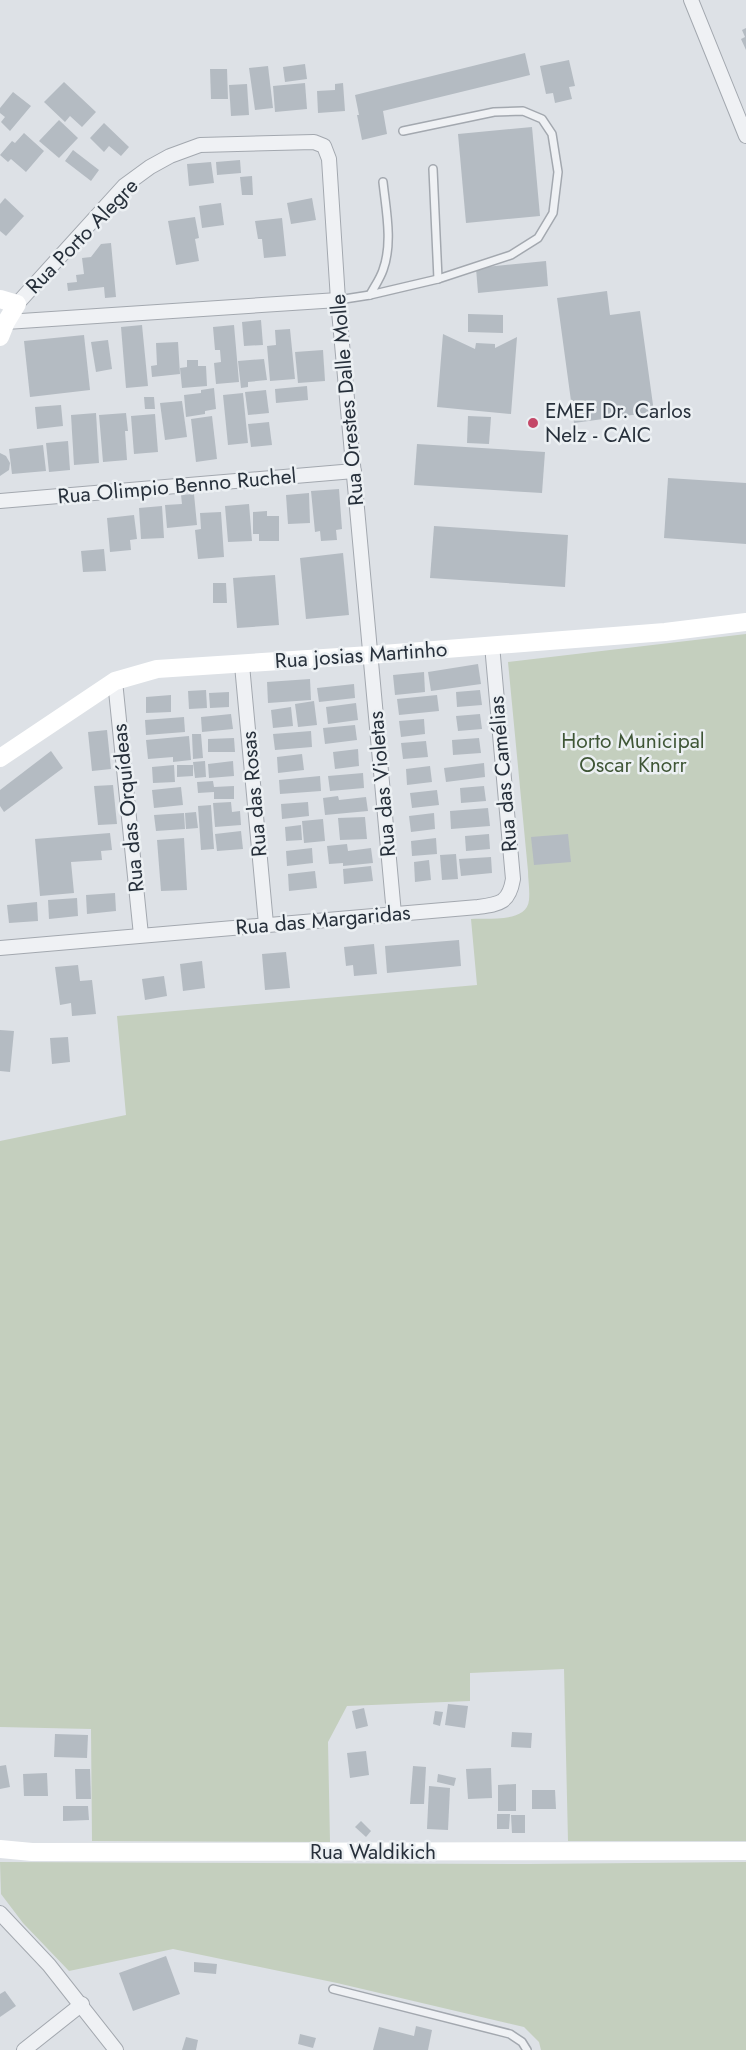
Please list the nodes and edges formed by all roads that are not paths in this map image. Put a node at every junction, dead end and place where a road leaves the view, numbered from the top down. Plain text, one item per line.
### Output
1 (691, 0) edge
2 (403, 131) dead end
3 (746, 136) edge
4 (324, 146) joint
5 (433, 169) dead end
6 (383, 182) dead end
7 (438, 279) junction
8 (370, 295) junction
9 (338, 300) junction
10 (9, 302) edge
11 (3, 330) edge
12 (354, 471) junction
13 (0, 501) edge
14 (746, 622) edge
15 (492, 645) junction
16 (370, 655) junction
17 (242, 664) junction
18 (115, 681) junction
19 (0, 758) edge
20 (504, 900) joint
21 (393, 914) junction
22 (266, 924) junction
23 (141, 935) junction
24 (0, 948) edge
25 (0, 1849) edge
26 (746, 1851) edge
27 (0, 1913) edge
28 (333, 1989) dead end
29 (82, 2004) junction
30 (24, 2050) edge
31 (116, 2050) edge
32 (527, 2050) edge

1 - 3 street
2 - 7 lane
4 - 9 street, Rua Orestes Dalle Molle
4 - 10 street, Rua Porto Alegre
5 - 7 lane
6 - 8 lane
7 - 8 lane
8 - 9 lane
9 - 11 street
9 - 12 street, Rua Orestes Dalle Molle
10 - 11 street, Rua Porto Alegre
12 - 13 street, Rua Olimpio Benno Ruchel
12 - 16 street, Rua Orestes Dalle Molle
14 - 15 street, Rua josias Martinho
15 - 16 street, Rua josias Martinho
15 - 20 street, Rua das Camélias
16 - 17 street, Rua josias Martinho
16 - 21 street, Rua das Violetas
17 - 18 street, Rua josias Martinho
17 - 22 street, Rua das Rosas
18 - 19 street, Rua josias Martinho
18 - 23 street, Rua das Orquídeas
20 - 21 street, Rua das Margaridas
21 - 22 street, Rua das Margaridas
22 - 23 street, Rua das Margaridas
23 - 24 street, Rua das Margaridas
25 - 26 street, Rua Waldikich
27 - 29 street
28 - 32 lane
29 - 30 street
29 - 31 street

